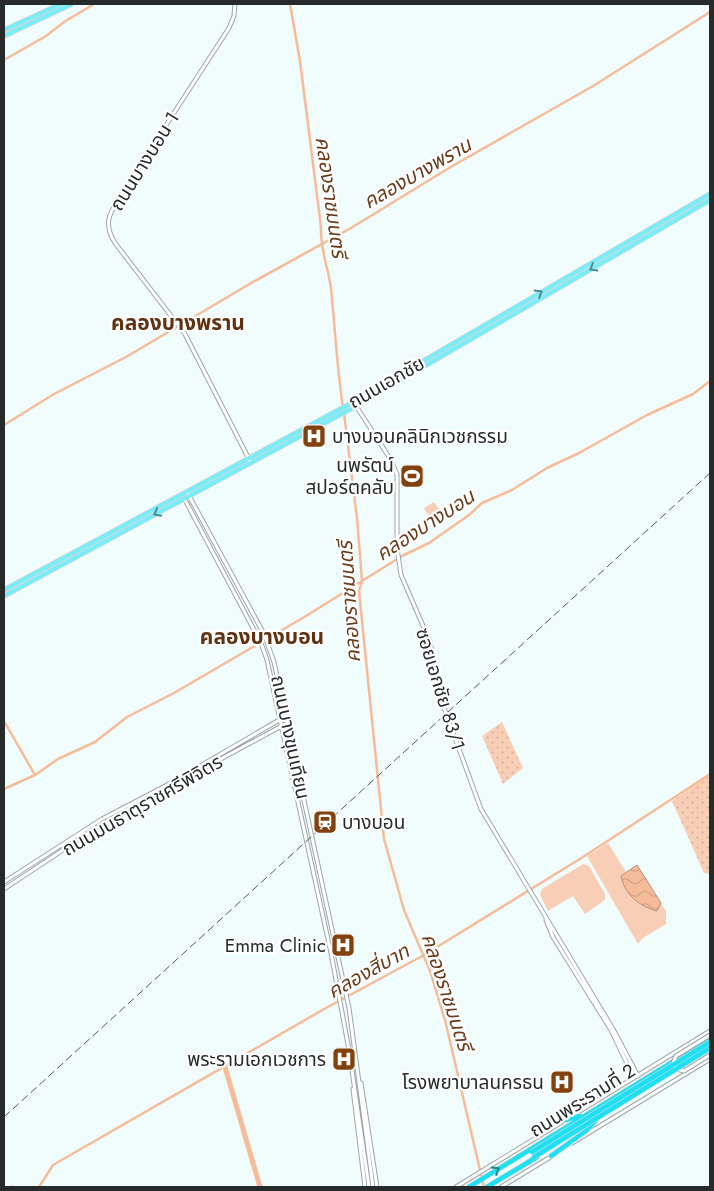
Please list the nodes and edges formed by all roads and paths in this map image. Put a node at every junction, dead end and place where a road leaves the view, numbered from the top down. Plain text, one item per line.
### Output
1 (60, 4) edge
2 (72, 4) edge
3 (77, 4) edge
4 (235, 4) edge
5 (61, 10) junction
6 (4, 30) edge
7 (4, 36) edge
8 (710, 194) edge
9 (710, 200) edge
10 (435, 354) junction
11 (438, 359) junction
12 (356, 406) junction
13 (347, 408) junction
14 (249, 461) junction
15 (187, 492) junction
16 (181, 494) junction
17 (190, 497) junction
18 (184, 499) junction
19 (217, 548) junction
20 (212, 550) junction
21 (59, 563) junction
22 (46, 571) junction
23 (4, 590) edge
24 (4, 596) edge
25 (288, 717) junction
26 (281, 718) junction
27 (288, 722) junction
28 (282, 723) junction
29 (314, 847) junction
30 (309, 848) junction
31 (4, 882) edge
32 (4, 889) edge
33 (328, 936) junction
34 (334, 936) junction
35 (710, 1032) edge
36 (710, 1039) edge
37 (710, 1049) edge
38 (710, 1055) edge
39 (710, 1059) edge
40 (358, 1070) junction
41 (636, 1077) junction
42 (354, 1082) junction
43 (590, 1113) junction
44 (565, 1120) junction
45 (596, 1120) junction
46 (365, 1149) junction
47 (551, 1156) junction
48 (365, 1187) edge
49 (371, 1187) edge
50 (377, 1187) edge
51 (456, 1187) edge
52 (469, 1187) edge
53 (487, 1187) edge
54 (501, 1187) edge

1 - 6 main road
2 - 5 main road
3 - 5 main road
4 - 14 main road, ถนนบางบอน 1
5 - 7 main road
10 -> 8 main road, ถนนเอกชัย
9 -> 11 main road, ถนนเอกชัย
10 - 11 main road
10 - 13 main road, ถนนเอกชัย
11 - 12 main road, ถนนเอกชัย
12 - 13 main road, ถนนเอกชัย
12 - 41 main road, ซอยเอกชัย 83/1
13 - 14 main road, ถนนเอกชัย
14 - 15 main road, ถนนเอกชัย
14 - 17 main road, ถนนเอกชัย
15 - 16 main road, ถนนเอกชัย
15 - 17 main road, ถนนบางขุนเทียน
16 - 18 main road, ถนนบางขุนเทียน
16 - 21 main road, ถนนเอกชัย
17 - 18 main road, ถนนเอกชัย
17 - 19 main road, ถนนบางขุนเทียน
18 - 20 main road, ถนนบางขุนเทียน
18 -> 21 main road, ถนนเอกชัย
19 - 20 main road
19 - 25 main road, ถนนบางขุนเทียน
20 - 26 main road, ถนนบางขุนเทียน
21 - 22 main road, ถนนเอกชัย
22 - 23 main road, ถนนเอกชัย
22 - 24 main road, ถนนเอกชัย
25 - 26 main road
25 - 27 main road, ถนนบางขุนเทียน
26 - 28 main road, ถนนบางขุนเทียน
26 - 31 main road, ถนนมนธาตุราชศรีพิจิตร
27 - 28 main road
27 - 29 main road, ถนนบางขุนเทียน
28 - 30 main road, ถนนบางขุนเทียน
28 - 32 main road, ถนนมนธาตุราชศรีพิจิตร
29 - 30 main road
29 - 34 main road, ถนนบางขุนเทียน
30 - 33 main road, ถนนบางขุนเทียน
33 - 34 main road
33 - 42 main road, ถนนบางขุนเทียน
34 - 40 main road, ถนนบางขุนเทียน
35 - 41 main road, ถนนพระรามที่ 2
36 - 37 highway, bridge
36 - 38 main road, bridge
36 - 43 highway, ถนนพระรามที่ 2
37 - 45 highway, ถนนพระรามที่ 2
39 - 47 main road, ถนนพระรามที่ 2
40 - 46 main road, ถนนบางขุนเทียน
40 - 50 main road
41 - 44 main road, ถนนพระรามที่ 2
42 - 46 main road, ถนนบางขุนเทียน
42 - 48 main road
43 - 44 highway
52 -> 43 highway, ถนนพระรามที่ 2
44 - 51 main road, ถนนพระรามที่ 2
45 - 47 highway
45 - 53 highway, ถนนพระรามที่ 2
46 - 49 main road
47 - 54 main road, ถนนพระรามที่ 2

